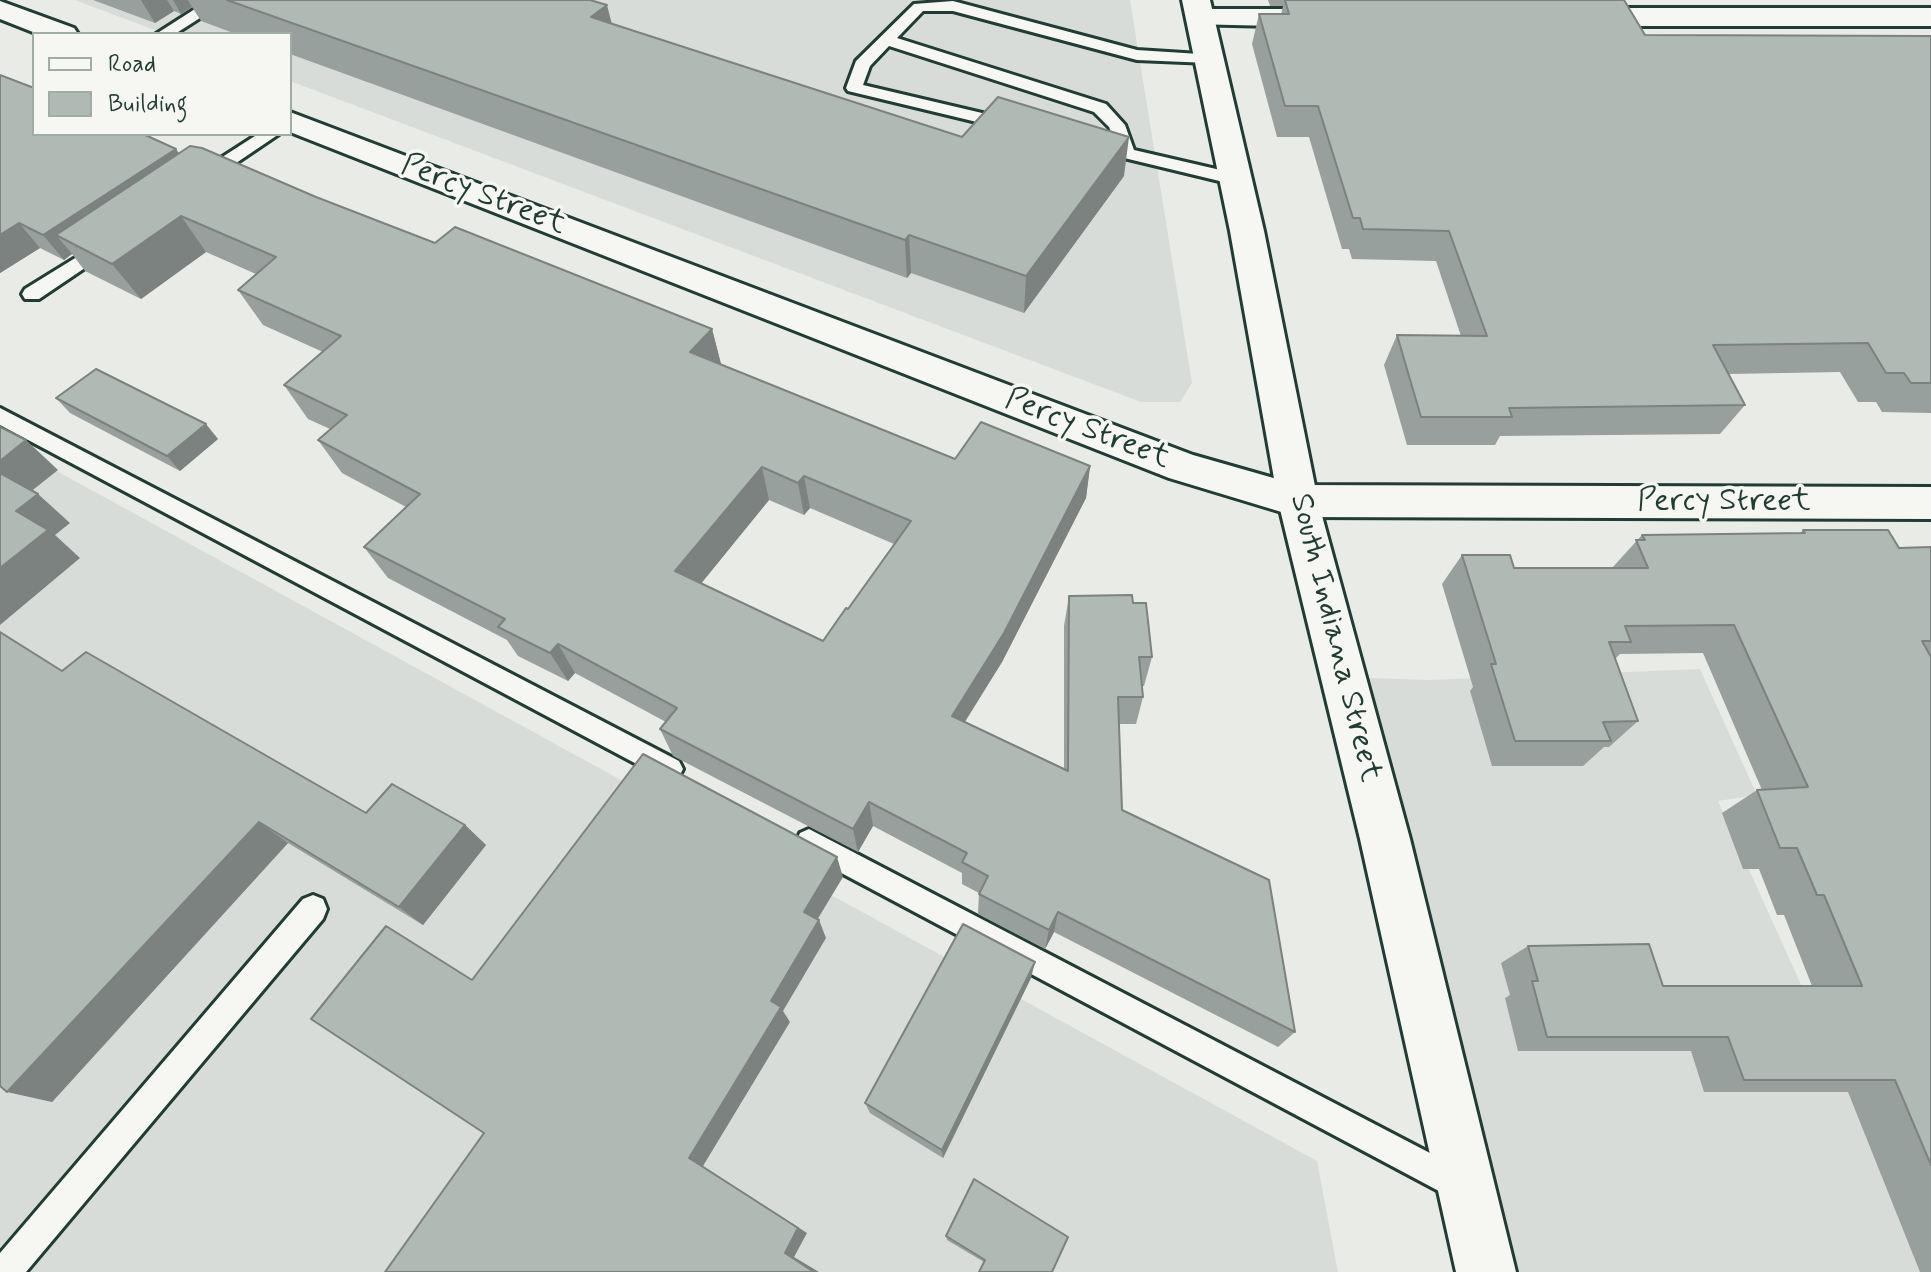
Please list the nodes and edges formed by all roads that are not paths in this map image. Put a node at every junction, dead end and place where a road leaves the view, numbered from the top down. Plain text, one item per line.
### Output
1 (220, 0) edge
2 (0, 9) edge
3 (1198, 9) edge
4 (1549, 17) edge
5 (1931, 17) edge
6 (1343, 18) edge
7 (59, 32) edge
8 (167, 32) edge
9 (887, 40) junction
10 (1209, 58) junction
11 (292, 122) edge
12 (1021, 128) edge
13 (267, 136) edge
14 (1082, 142) edge
15 (1127, 153) junction
16 (1236, 179) junction
17 (191, 186) edge
18 (117, 237) edge
19 (32, 294) dead end
20 (0, 416) edge
21 (1298, 501) junction
22 (1931, 503) edge
23 (691, 780) edge
24 (790, 832) edge
25 (313, 909) dead end
26 (1466, 1189) junction
27 (5, 1272) edge
28 (1486, 1272) edge

1 - 8 lane
2 - 7 street
3 - 6 street
3 - 10 street, South Indiana Street
4 - 5 street
9 - 10 lane
9 - 12 lane
9 - 15 lane
10 - 16 street, South Indiana Street
11 - 21 street, Percy Street
13 - 17 lane
14 - 15 lane
15 - 16 lane
16 - 21 street, South Indiana Street
18 - 19 lane
20 - 23 lane
21 - 22 street, Percy Street
21 - 26 street, South Indiana Street
24 - 26 lane
25 - 27 lane
26 - 28 street, South Indiana Street

